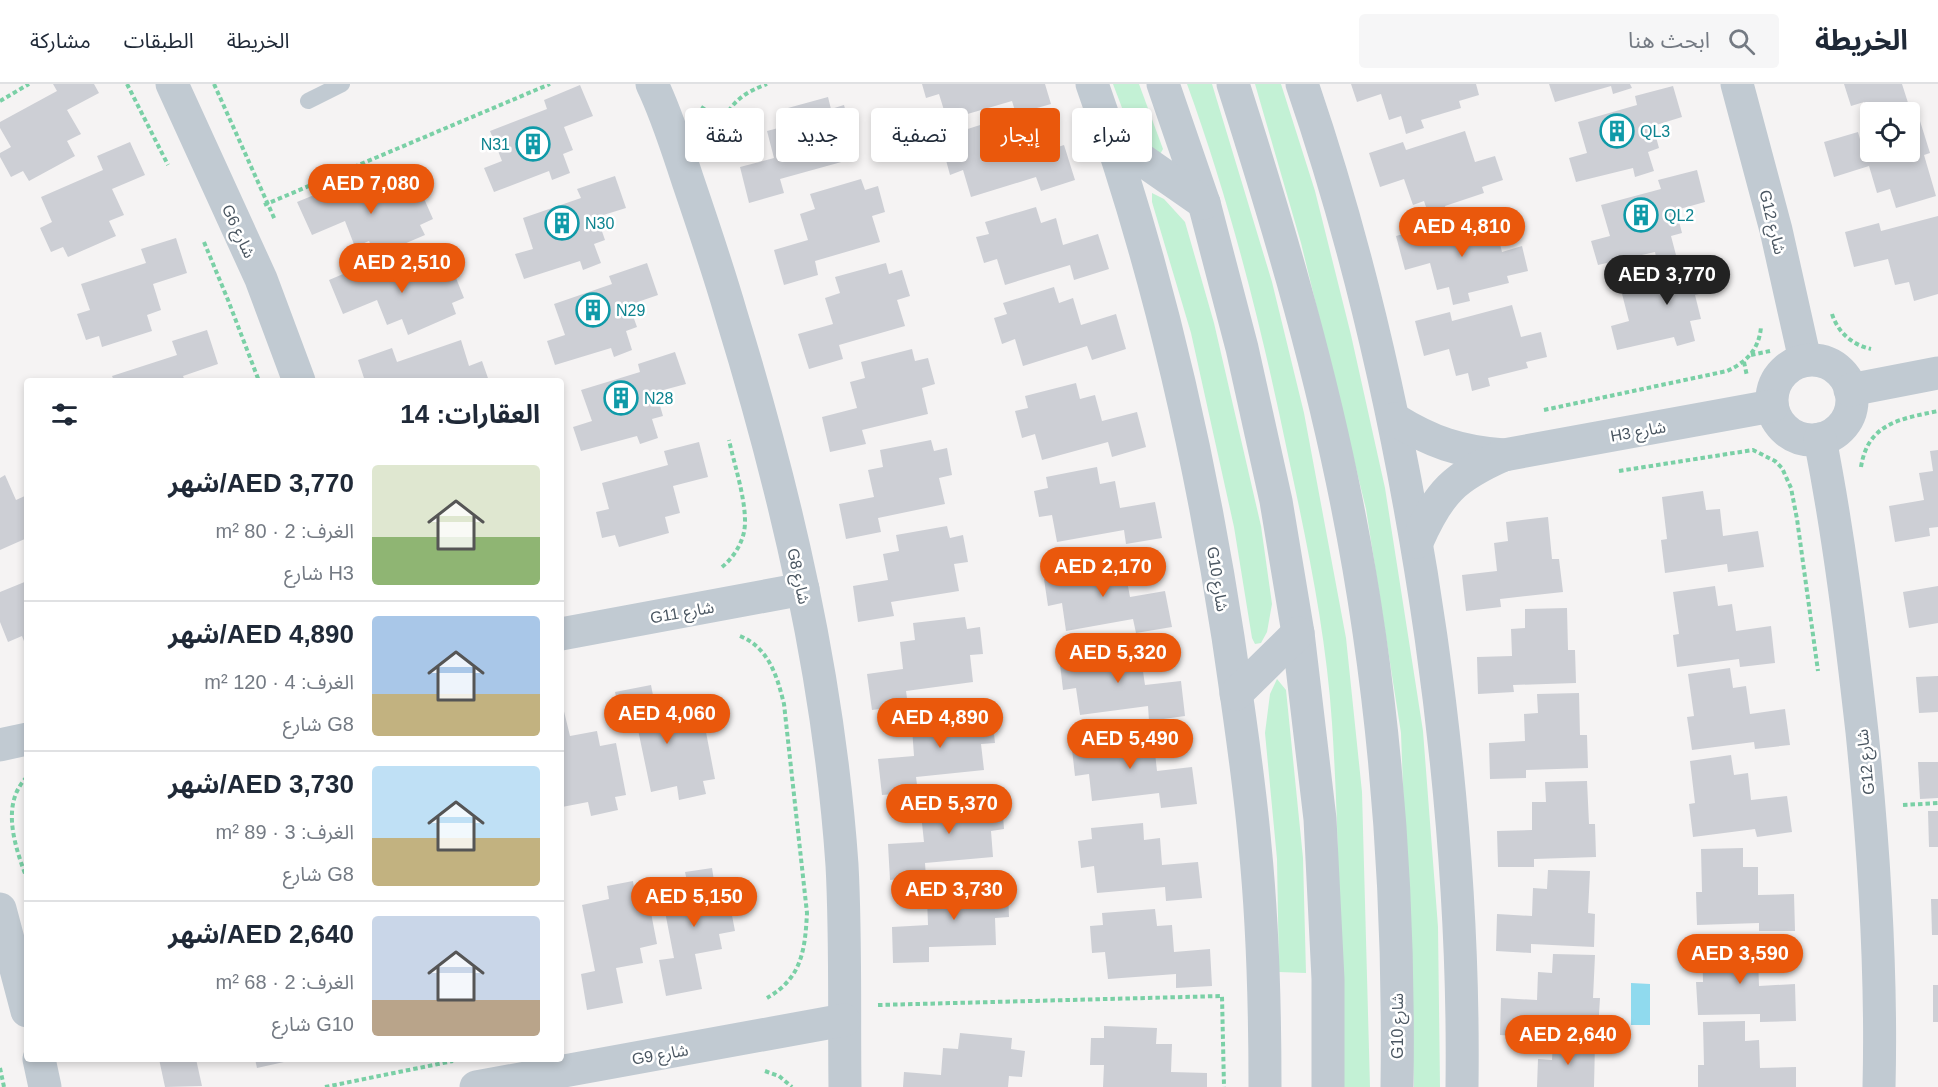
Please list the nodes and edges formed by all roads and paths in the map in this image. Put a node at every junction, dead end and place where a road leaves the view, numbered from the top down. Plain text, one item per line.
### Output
1 (29, 84) edge
2 (127, 84) edge
3 (172, 84) edge
4 (342, 84) edge
5 (550, 84) edge
6 (767, 84) edge
7 (1092, 84) edge
8 (1163, 84) edge
9 (1233, 84) edge
10 (1302, 84) edge
11 (1737, 84) edge
12 (658, 86) edge
13 (0, 101) edge
14 (308, 101) dead end
15 (699, 101) dead end
16 (1101, 108) edge
17 (1119, 162) edge
18 (1145, 162) edge
19 (171, 171) dead end
20 (1204, 203) junction
21 (233, 218) junction
22 (203, 240) dead end
23 (1830, 308) dead end
24 (1761, 325) dead end
25 (1879, 349) dead end
26 (1805, 360) junction
27 (1727, 371) dead end
28 (1938, 373) edge
29 (258, 378) edge
30 (298, 378) edge
31 (1850, 390) junction
32 (1772, 406) junction
33 (1938, 411) edge
34 (1394, 419) junction
35 (1883, 428) dead end
36 (727, 433) dead end
37 (1820, 439) junction
38 (1504, 455) junction
39 (1786, 477) dead end
40 (1418, 542) junction
41 (737, 550) dead end
42 (803, 590) junction
43 (564, 633) edge
44 (1298, 633) junction
45 (760, 648) dead end
46 (1818, 672) dead end
47 (1236, 694) junction
48 (24, 740) edge
49 (0, 745) edge
50 (24, 780) edge
51 (24, 871) edge
52 (0, 909) edge
53 (797, 968) dead end
54 (24, 1000) edge
55 (844, 1013) junction
56 (40, 1062) edge
57 (449, 1062) edge
58 (0, 1068) edge
59 (4, 1087) edge
60 (45, 1087) edge
61 (325, 1087) edge
62 (476, 1087) edge
63 (845, 1087) edge
64 (1224, 1087) edge
65 (1265, 1087) edge
66 (1328, 1087) edge
67 (1397, 1087) edge
68 (1462, 1087) edge
69 (1880, 1087) edge

1 - 13 path
2 - 19 path
3 - 21 street, G6 شارع
4 - 14 lane
5 - 21 path
6 - 15 path
7 - 16 street, G10 شارع
8 - 20 street
9 - 67 street, G10 شارع
10 - 34 street
11 - 26 street, G12 شارع
12 - 42 street, G8 شارع
17 - 47 street, G10 شارع
18 - 20 street
20 - 44 street
21 - 30 street, G6 شارع
22 - 29 path
23 - 25 path
24 - 27 path
26 - 31 street
26 - 32 street
28 - 31 street
31 - 37 street
32 - 37 street
32 - 38 street, H3 شارع
33 - 35 path
34 - 38 street, H3 شارع
34 - 40 street
36 - 41 path
37 - 69 street, G12 شارع
38 - 40 street, H3 شارع
39 - 46 path
40 - 68 street
42 - 43 street, G11 شارع
42 - 55 street, G8 شارع
44 - 47 street
44 - 66 street
45 - 53 path
47 - 65 street, G10 شارع
48 - 49 street
50 - 51 path
52 - 54 street
55 - 62 street, G9 شارع
55 - 63 street, G8 شارع
55 - 64 path
56 - 60 street
57 - 61 path
58 - 59 path

